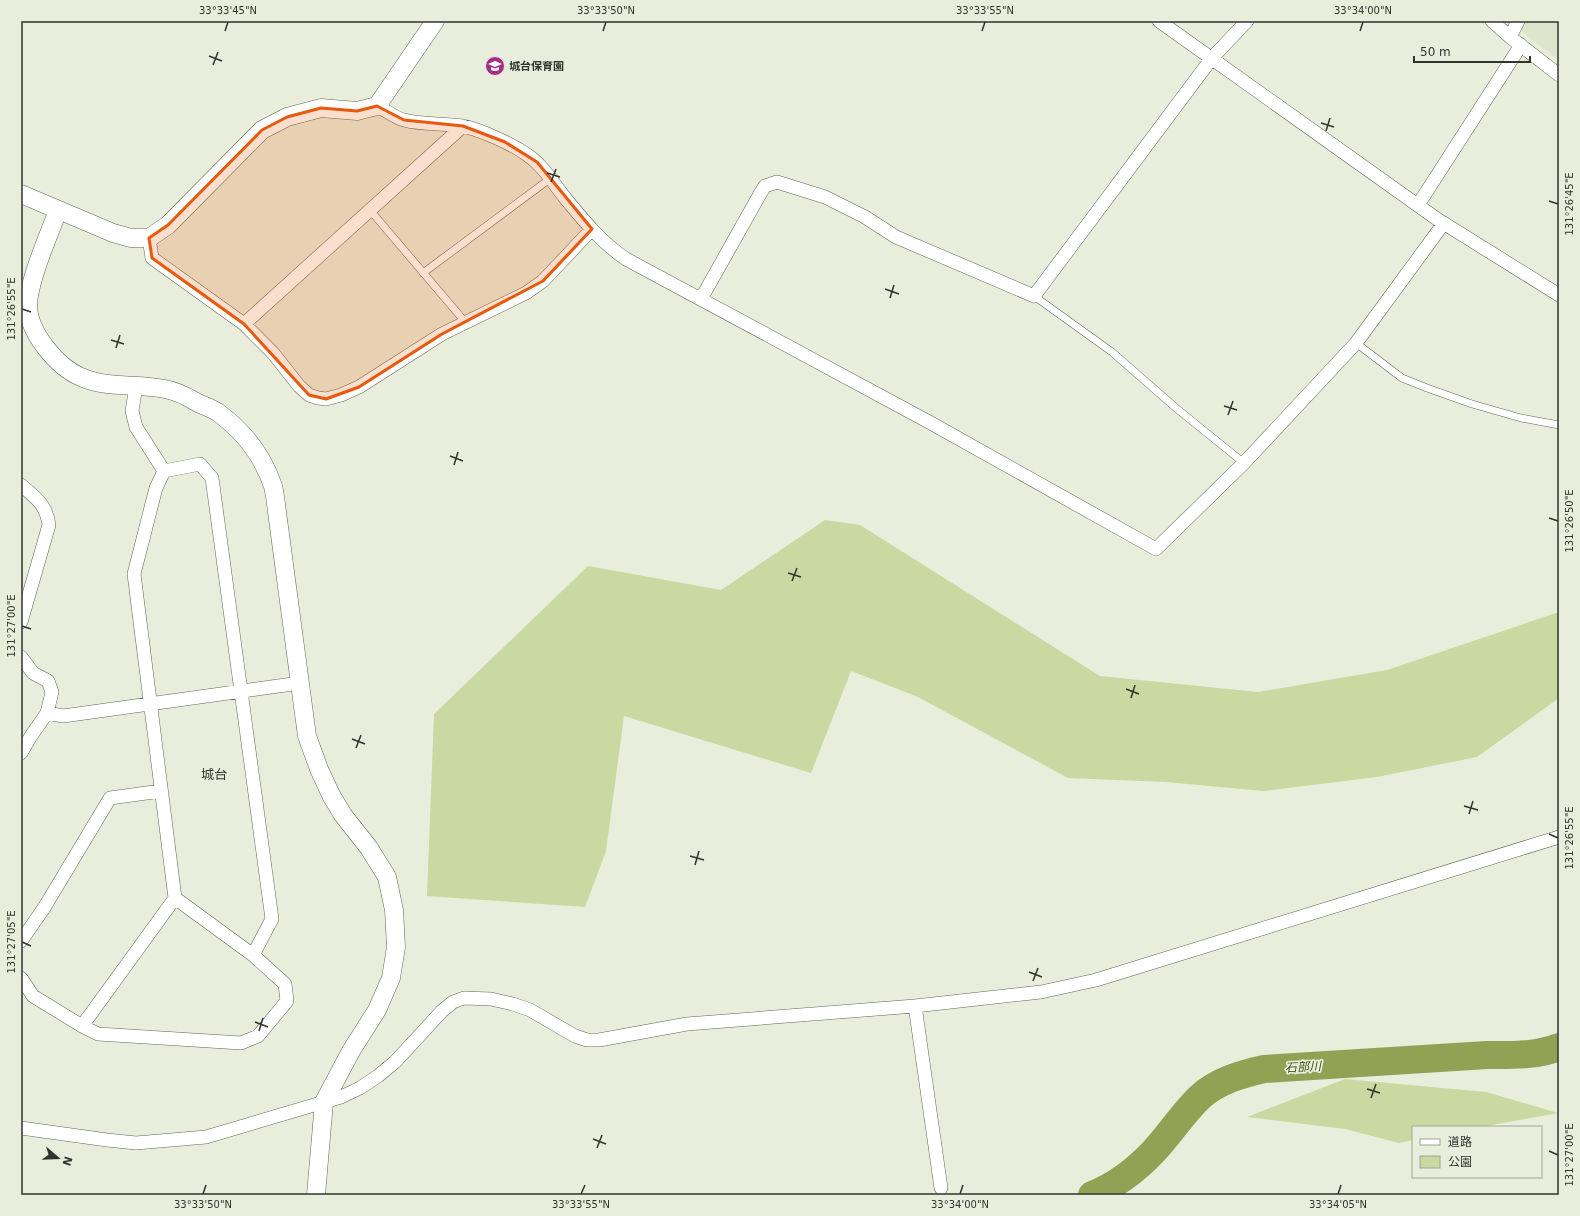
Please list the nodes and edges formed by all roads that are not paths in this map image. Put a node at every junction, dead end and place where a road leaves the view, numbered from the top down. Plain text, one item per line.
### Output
1 (435, 21) edge
2 (1160, 21) edge
3 (1247, 21) edge
4 (1492, 21) edge
5 (1518, 21) edge
6 (1510, 37) junction
7 (1521, 45) junction
8 (1212, 58) junction
9 (1559, 75) edge
10 (377, 106) junction
11 (463, 126) junction
12 (551, 178) junction
13 (21, 194) edge
14 (1418, 205) junction
15 (58, 210) junction
16 (370, 210) junction
17 (1444, 223) junction
18 (592, 229) junction
19 (149, 238) junction
20 (423, 273) junction
21 (1559, 295) edge
22 (1034, 296) junction
23 (701, 299) junction
24 (466, 323) junction
25 (244, 324) junction
26 (1356, 343) junction
27 (136, 386) junction
28 (1559, 425) edge
29 (1244, 464) junction
30 (164, 471) junction
31 (21, 486) edge
32 (21, 622) edge
33 (21, 657) edge
34 (300, 684) junction
35 (242, 692) junction
36 (150, 703) junction
37 (47, 713) junction
38 (21, 753) edge
39 (161, 791) junction
40 (1559, 837) edge
41 (175, 898) junction
42 (21, 941) edge
43 (254, 955) junction
44 (21, 978) edge
45 (915, 1006) junction
46 (82, 1026) junction
47 (324, 1102) junction
48 (21, 1128) edge
49 (941, 1188) dead end
50 (316, 1195) edge

1 - 10 street
2 - 8 street
3 - 8 street
4 - 6 street
5 - 6 street
6 - 7 street
7 - 9 street
7 - 14 street
8 - 14 street
8 - 22 street
10 - 11 street
10 - 19 street
11 - 12 street
11 - 16 street
12 - 18 street
12 - 20 lane
13 - 15 street
14 - 17 street
15 - 19 street
15 - 27 street
16 - 20 lane
16 - 25 street
17 - 21 street
17 - 26 street
18 - 23 street
18 - 24 street
19 - 25 street
20 - 24 lane
22 - 23 street
22 - 29 lane
23 - 29 street
24 - 25 street
26 - 28 lane
26 - 29 street
27 - 30 street
27 - 34 street
30 - 35 street
30 - 36 street
31 - 32 street
33 - 37 street
34 - 35 street
34 - 47 street
35 - 36 street
35 - 43 street
36 - 37 street
36 - 39 street
37 - 38 street
39 - 41 street
39 - 42 street
40 - 45 street
41 - 43 street
41 - 46 street
43 - 46 street
44 - 46 street
45 - 47 street
45 - 49 street
47 - 48 street
47 - 50 street

